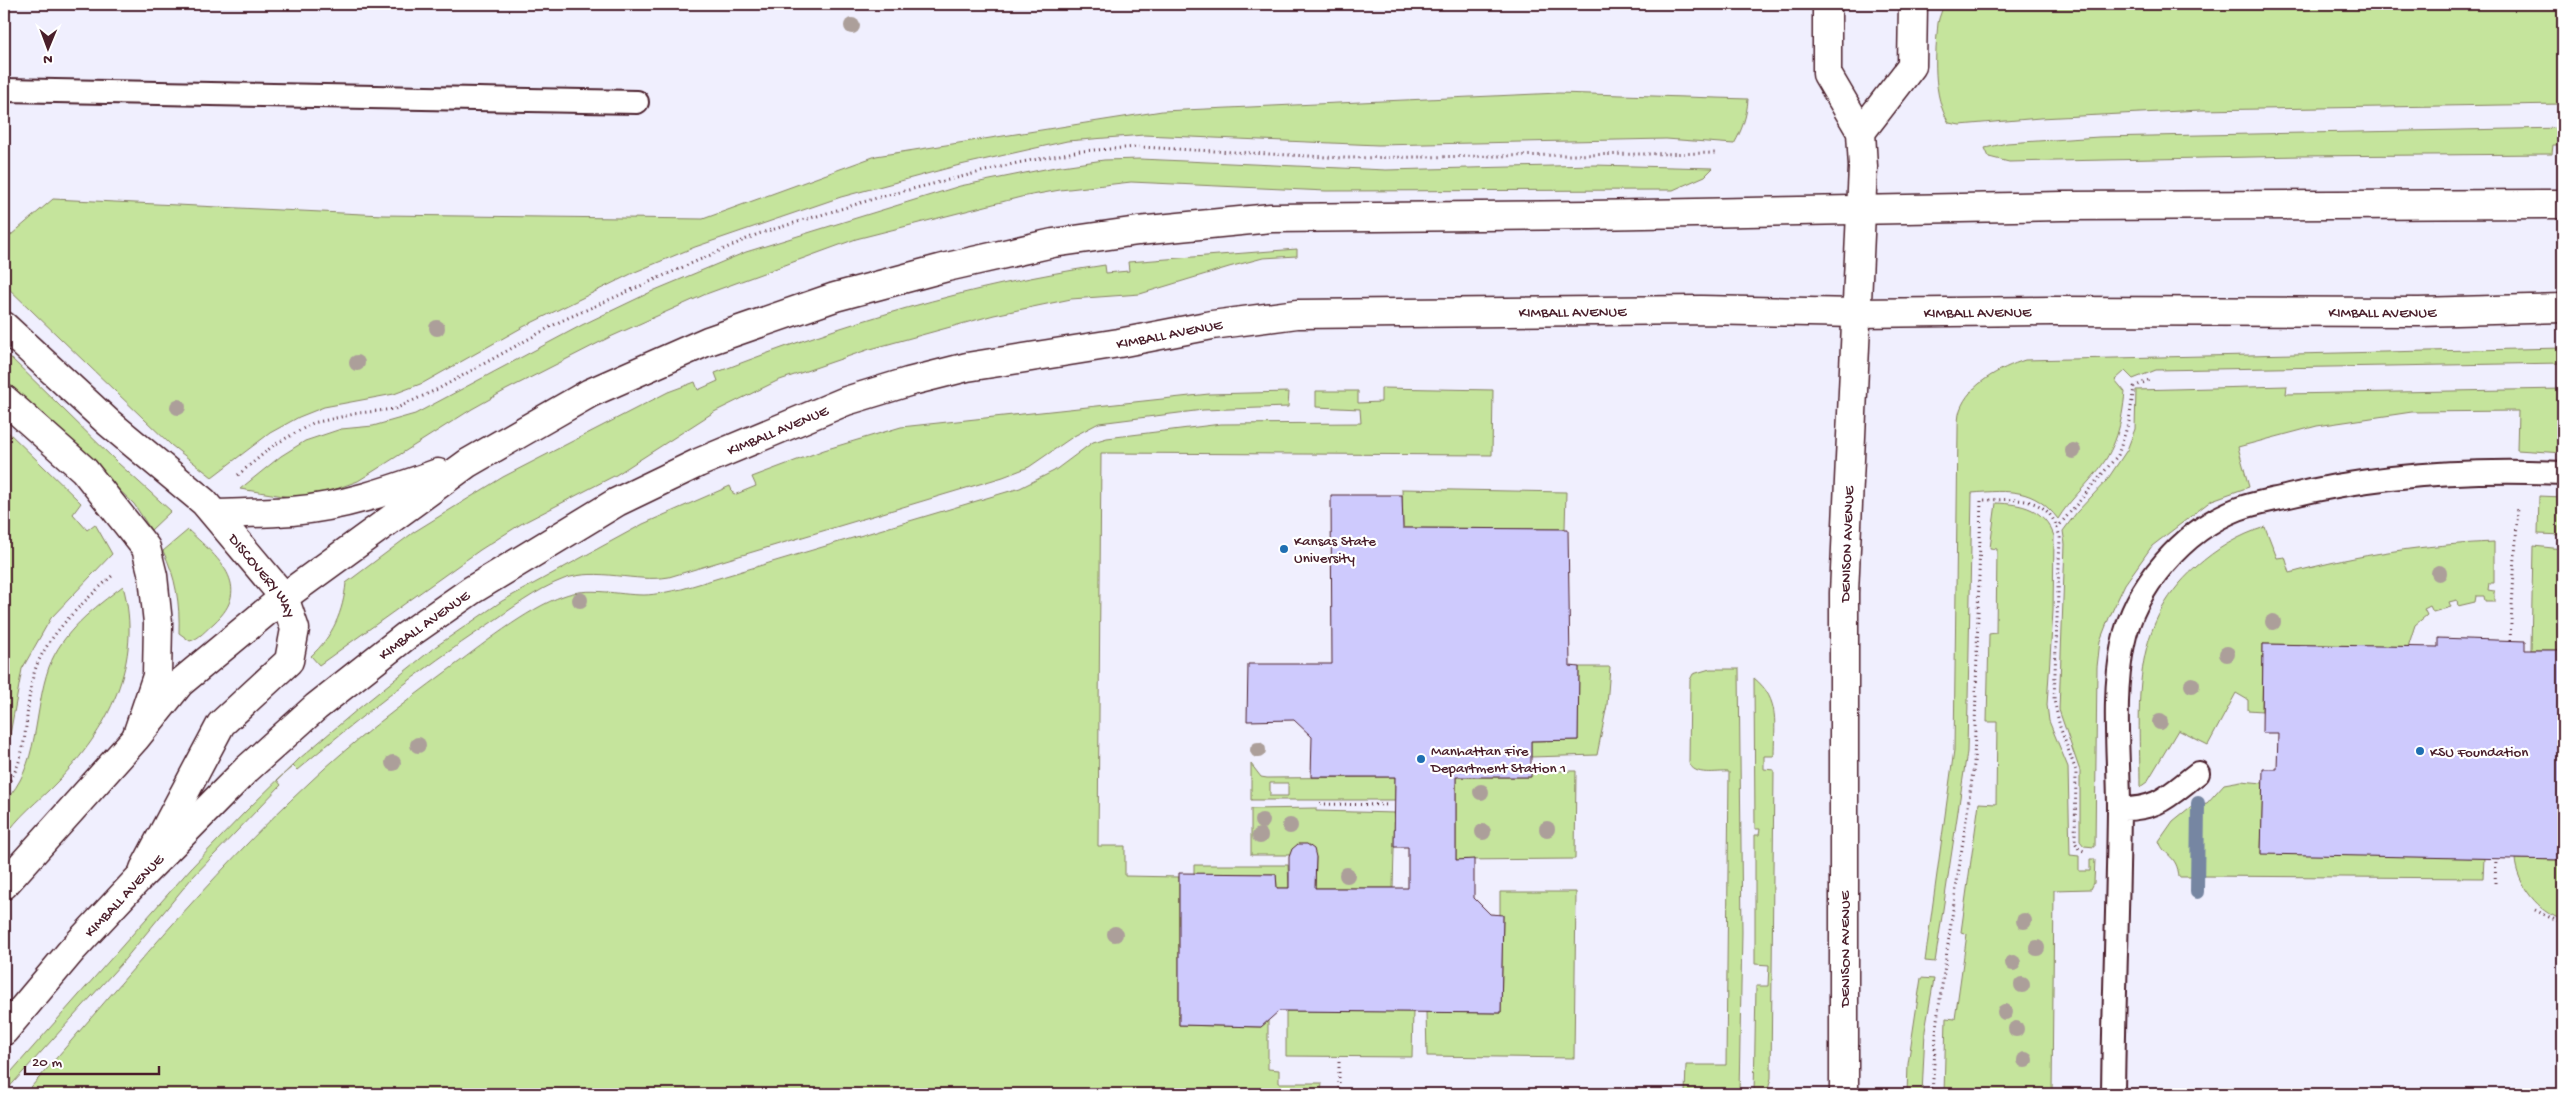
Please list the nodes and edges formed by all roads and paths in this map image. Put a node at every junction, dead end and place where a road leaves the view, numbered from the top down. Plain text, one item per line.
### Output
1 (1827, 4) edge
2 (1913, 4) edge
3 (4, 90) edge
4 (637, 102) dead end
5 (1861, 132) junction
6 (2563, 204) edge
7 (1861, 211) junction
8 (2563, 308) edge
9 (1857, 313) junction
10 (4, 326) edge
11 (2149, 380) dead end
12 (4, 399) edge
13 (468, 463) junction
14 (2563, 473) edge
15 (2518, 503) dead end
16 (215, 514) junction
17 (2057, 528) junction
18 (118, 571) dead end
19 (284, 597) junction
20 (2510, 640) dead end
21 (136, 739) junction
22 (2198, 773) dead end
23 (4, 788) edge
24 (1320, 804) dead end
25 (1395, 805) dead end
26 (2119, 809) junction
27 (2090, 852) dead end
28 (2496, 859) dead end
29 (140, 877) junction
30 (2495, 883) dead end
31 (4, 885) edge
32 (2535, 910) dead end
33 (2563, 924) edge
34 (4, 1031) edge
35 (1339, 1062) dead end
36 (1339, 1094) edge
37 (1844, 1094) edge
38 (1932, 1094) edge
39 (2113, 1094) edge

1 - 5 main road, DENISON AVENUE
2 - 5 main road
3 - 4 lane
5 - 7 main road, DENISON AVENUE
6 - 7 main road
7 - 9 main road, DENISON AVENUE
7 - 13 main road
8 - 9 main road, KIMBALL AVENUE
9 - 29 main road, KIMBALL AVENUE
9 - 37 main road, DENISON AVENUE
10 - 16 main road, DISCOVERY WAY
11 - 17 path
12 - 21 main road
13 - 16 main road
13 - 19 main road
14 - 26 lane
15 - 20 path
16 - 19 main road, DISCOVERY WAY
17 - 27 path
17 - 38 path
18 - 23 path
19 - 21 main road
19 - 29 main road, DISCOVERY WAY
21 - 31 main road
22 - 26 lane
24 - 25 path
26 - 39 lane
28 - 30 path
29 - 34 main road, KIMBALL AVENUE
32 - 33 path
35 - 36 path

